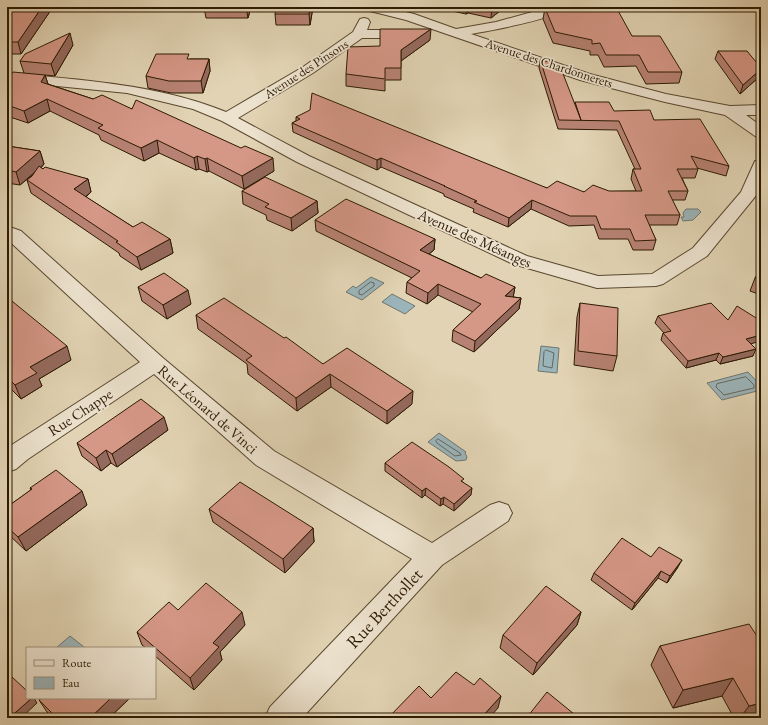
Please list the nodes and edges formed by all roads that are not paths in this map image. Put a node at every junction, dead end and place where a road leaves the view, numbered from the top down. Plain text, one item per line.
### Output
1 (361, 7) edge
2 (370, 7) edge
3 (560, 7) edge
4 (498, 26) junction
5 (455, 33) junction
6 (359, 34) junction
7 (491, 45) junction
8 (7, 78) edge
9 (761, 110) edge
10 (730, 111) junction
11 (227, 118) junction
12 (761, 133) edge
13 (761, 165) edge
14 (7, 232) edge
15 (155, 364) junction
16 (7, 462) edge
17 (499, 512) dead end
18 (432, 557) junction
19 (281, 718) edge

1 - 6 street, Avenue des Pinsons
2 - 5 street, Avenue des Chardonnerets
3 - 4 street
4 - 5 street
4 - 7 street
5 - 6 street
5 - 7 street, Avenue des Chardonnerets
6 - 11 street, Avenue des Pinsons
7 - 10 street, Avenue des Chardonnerets
8 - 11 street, Avenue des Mésanges
9 - 10 street, Avenue des Chardonnerets
10 - 12 street, Avenue des Chardonnerets
11 - 13 street, Avenue des Mésanges
14 - 15 street, Rue Léonard de Vinci
15 - 16 street, Rue Chappe
15 - 18 street, Rue Léonard de Vinci
17 - 18 street, Rue Berthollet
18 - 19 street, Rue Berthollet

